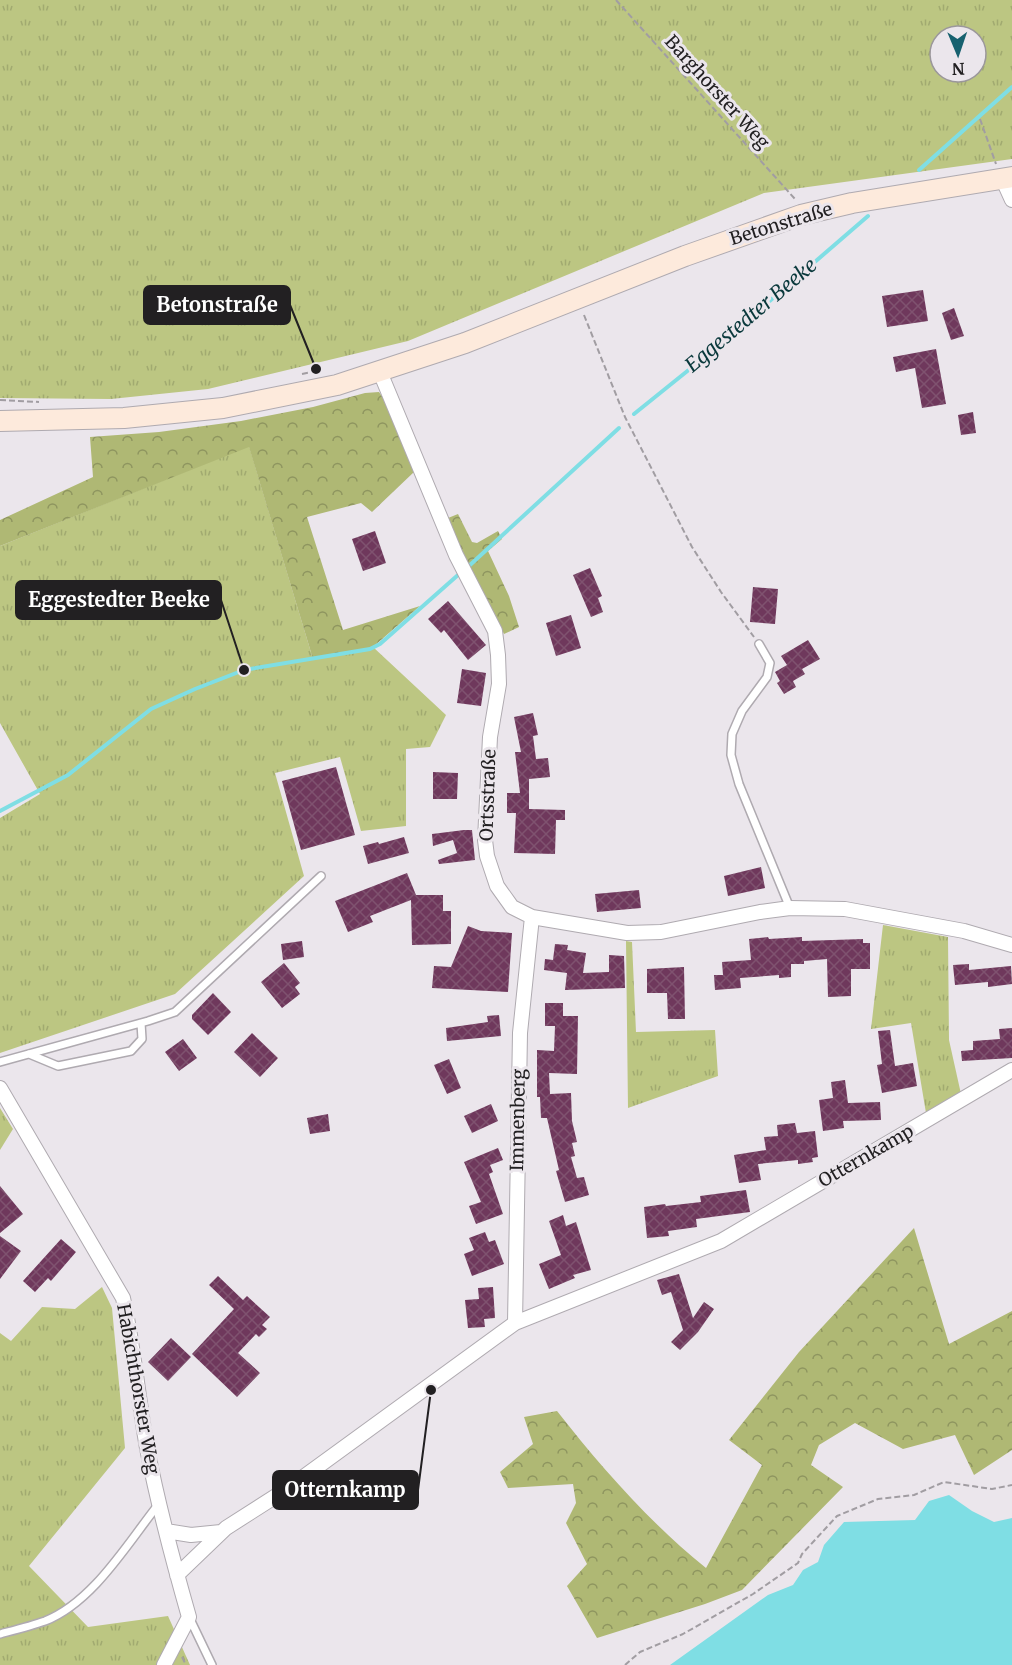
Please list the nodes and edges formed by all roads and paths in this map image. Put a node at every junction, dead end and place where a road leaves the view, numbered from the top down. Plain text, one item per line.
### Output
1 (616, 0) edge
2 (980, 119) dead end
3 (1007, 177) edge
4 (1012, 200) edge
5 (799, 203) dead end
6 (584, 315) dead end
7 (322, 370) dead end
8 (380, 372) junction
9 (300, 375) dead end
10 (0, 400) edge
11 (46, 403) dead end
12 (0, 421) edge
13 (759, 644) joint
14 (321, 876) dead end
15 (790, 909) junction
16 (532, 917) junction
17 (1012, 945) edge
18 (141, 1023) junction
19 (28, 1054) junction
20 (0, 1062) edge
21 (1012, 1070) edge
22 (0, 1088) edge
23 (514, 1323) junction
24 (1012, 1485) edge
25 (159, 1503) junction
26 (223, 1530) junction
27 (166, 1531) junction
28 (177, 1575) junction
29 (189, 1617) junction
30 (0, 1634) edge
31 (164, 1665) edge
32 (212, 1665) edge
33 (625, 1665) edge

1 - 5 path, Barghorster Weg
2 - 3 path
3 - 4 street
3 - 8 main road, Betonstraße
6 - 13 path
7 - 9 path
8 - 12 main road, Betonstraße
8 - 16 street, Ortsstraße
10 - 11 path
13 - 15 lane
14 - 18 lane
15 - 16 street, Ortsstraße
15 - 17 street, Ortsstraße
16 - 23 street, Immenberg
18 - 19 lane
18 - 19 lane
19 - 20 lane
21 - 23 street, Otternkamp
22 - 25 street, Habichthorster Weg
23 - 26 street, Otternkamp
24 - 33 path
25 - 27 street, Habichthorster Weg
25 - 30 lane
26 - 27 street
26 - 28 street, Otternkamp
27 - 28 street, Habichthorster Weg
28 - 29 street, Habichthorster Weg
29 - 31 street
29 - 32 lane

